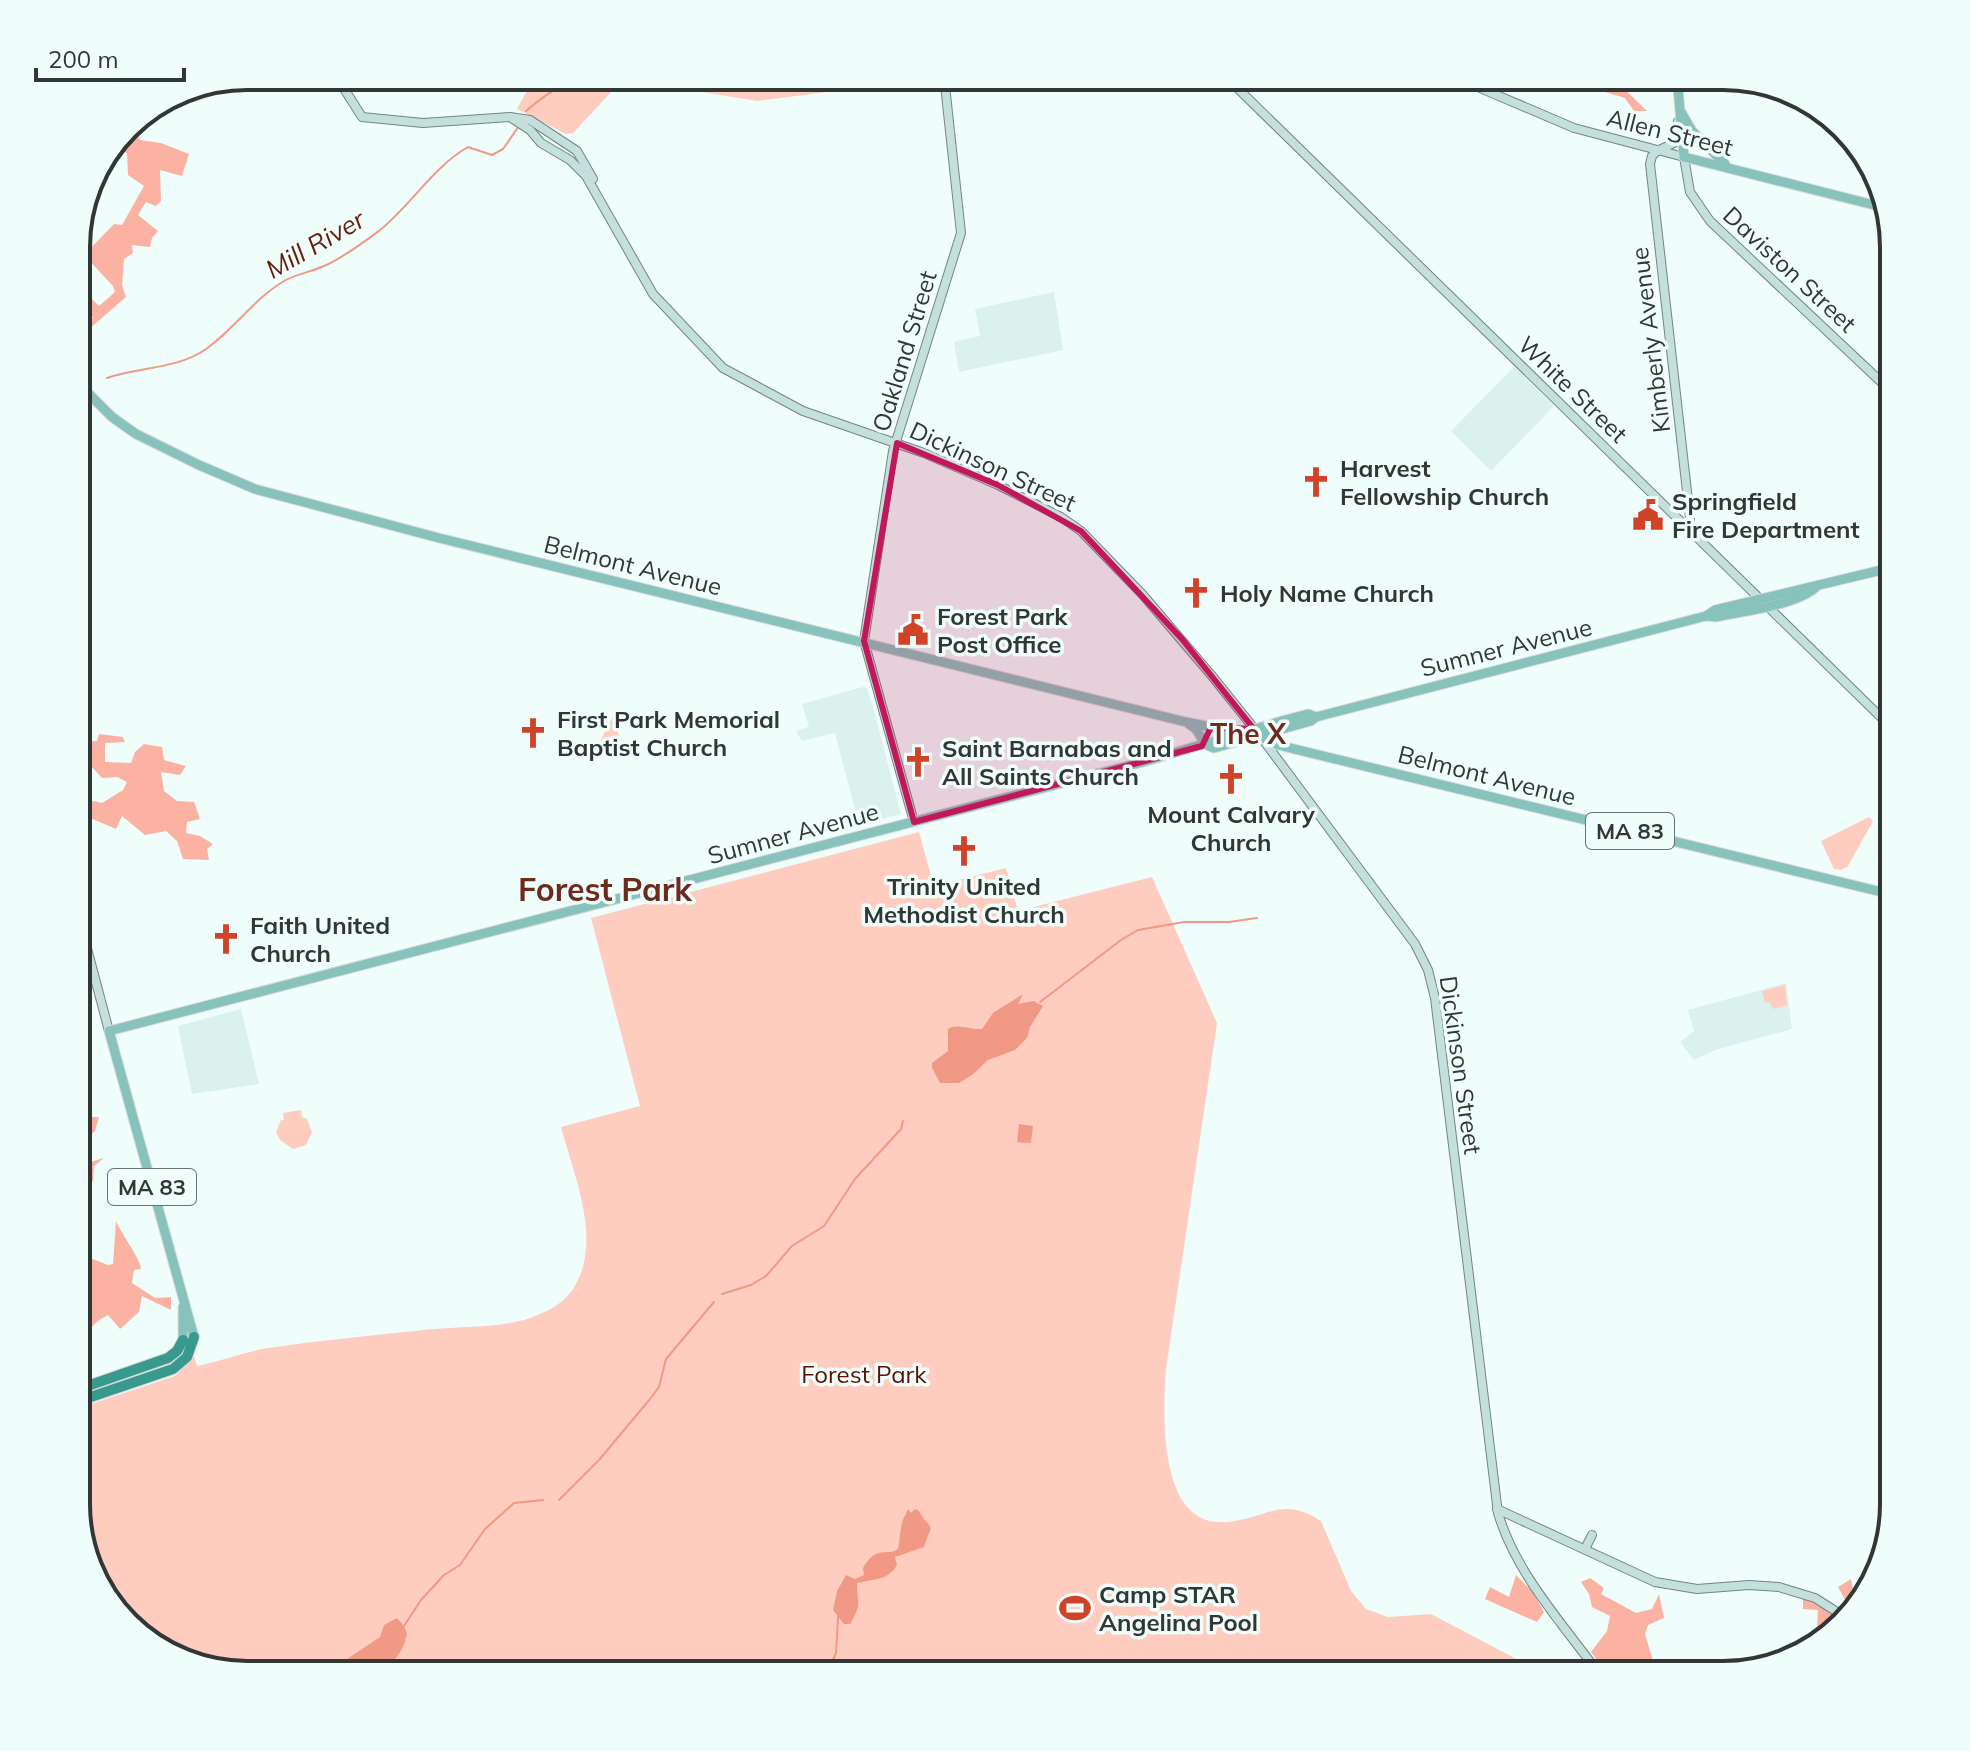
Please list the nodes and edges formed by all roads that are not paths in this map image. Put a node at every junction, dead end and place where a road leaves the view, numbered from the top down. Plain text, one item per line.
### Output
1 (345, 90) edge
2 (946, 90) edge
3 (1239, 90) edge
4 (1485, 90) edge
5 (1678, 90) edge
6 (1679, 109) junction
7 (510, 117) junction
8 (1658, 150) junction
9 (1684, 157) junction
10 (1729, 168) junction
11 (601, 199) junction
12 (1875, 205) edge
13 (1880, 381) edge
14 (90, 394) edge
15 (897, 443) junction
16 (1688, 528) junction
17 (1880, 570) edge
18 (1764, 602) junction
19 (864, 641) junction
20 (1880, 716) edge
21 (1186, 722) junction
22 (1286, 724) junction
23 (1204, 725) junction
24 (1240, 732) junction
25 (1258, 733) junction
26 (1204, 744) junction
27 (1304, 750) junction
28 (914, 822) junction
29 (1880, 892) edge
30 (90, 960) edge
31 (109, 1031) junction
32 (188, 1338) junction
33 (90, 1385) edge
34 (90, 1397) edge
35 (1497, 1509) junction
36 (1520, 1518) junction
37 (1500, 1520) junction
38 (1592, 1535) dead end
39 (1585, 1549) junction
40 (1837, 1612) edge
41 (1590, 1661) edge

1 - 7 main road
2 - 15 main road, Oakland Street
3 - 16 main road, White Street
4 - 8 main road, Allen Street
5 - 6 main road
6 - 8 main road
6 - 9 main road
6 - 10 main road
7 - 11 main road, Dickinson Street
7 - 11 main road, Dickinson Street
8 - 9 main road, Allen Street
8 - 16 main road, Kimberly Avenue
9 - 10 main road, Allen Street
9 - 13 main road, Daviston Street
10 - 12 main road, Allen Street
11 - 15 main road, Dickinson Street
14 - 19 main road, Belmont Avenue
15 - 19 main road, Oakland Street
15 - 25 main road, Dickinson Street
16 - 18 main road, White Street
17 - 18 main road, Sumner Avenue
18 - 20 main road, White Street
18 - 22 main road, Sumner Avenue
19 - 21 main road, Belmont Avenue
19 - 28 main road, Oakland Street
21 - 23 main road, Belmont Avenue
21 - 26 main road
22 - 25 main road, Sumner Avenue / MA 83
22 - 27 main road
23 - 24 main road, Belmont Avenue
23 - 26 main road
24 - 25 main road, Sumner Avenue / MA 83
24 - 26 main road, Sumner Avenue / MA 83
25 - 26 main road, Sumner Avenue / MA 83
25 - 27 main road, Belmont Avenue / MA 83
25 - 35 main road, Dickinson Street
26 - 28 main road, Sumner Avenue / MA 83
27 - 29 main road, Belmont Avenue / MA 83
28 - 31 main road, Sumner Avenue / MA 83
30 - 31 main road
31 - 32 main road, MA 83
32 - 33 highway
32 - 34 highway
35 - 36 main road
35 - 37 main road, Dickinson Street
36 - 37 main road
36 - 39 main road
37 - 41 main road, Dickinson Street
38 - 39 main road
39 - 40 main road

